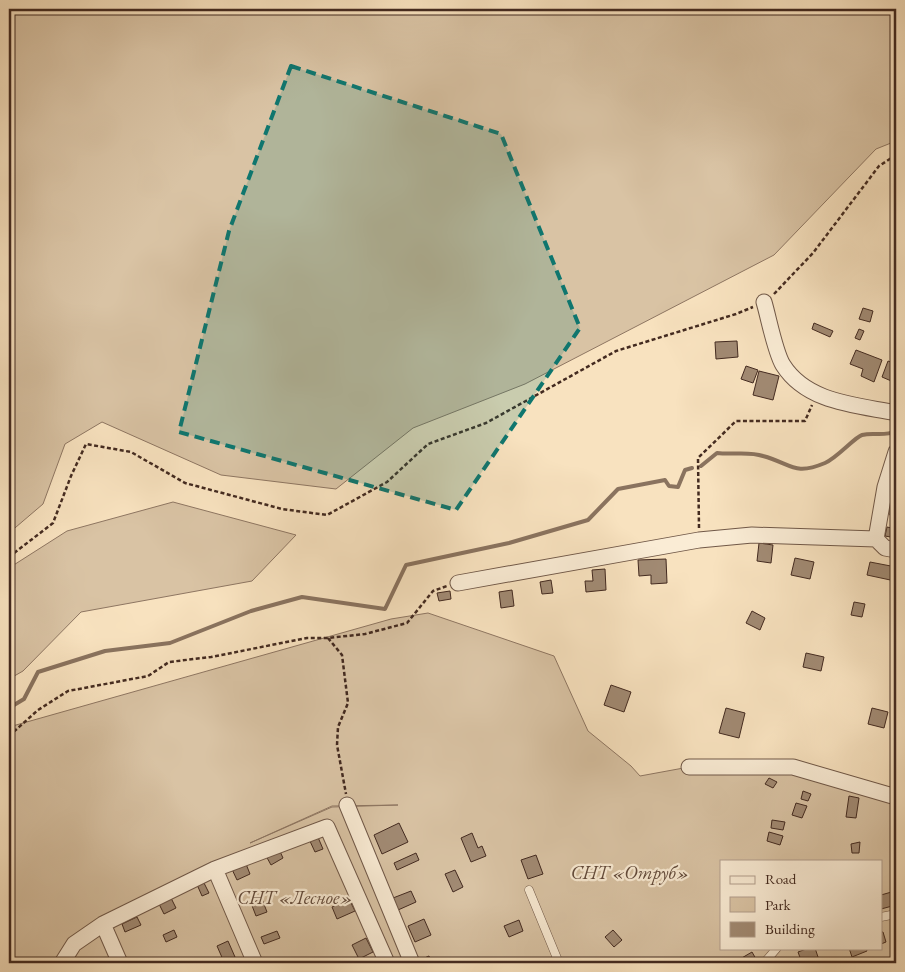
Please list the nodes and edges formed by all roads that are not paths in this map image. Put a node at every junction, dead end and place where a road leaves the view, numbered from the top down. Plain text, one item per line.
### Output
1 (764, 302) road end
2 (896, 412) edge
3 (896, 452) edge
4 (876, 539) junction
5 (896, 550) edge
6 (458, 583) road end
7 (689, 767) dead end
8 (896, 797) edge
9 (347, 805) road end
10 (215, 869) junction
11 (529, 890) dead end
12 (896, 914) edge
13 (882, 917) edge
14 (104, 924) junction
15 (775, 950) edge
16 (62, 963) edge
17 (120, 963) edge
18 (255, 963) edge
19 (387, 963) edge
20 (412, 963) edge
21 (559, 963) edge
22 (764, 963) edge

1 - 2 street
3 - 4 street
4 - 5 street
4 - 6 street
7 - 8 street
9 - 20 street
10 - 14 street
10 - 18 street
10 - 19 street
11 - 21 lane
12 - 13 lane
14 - 16 street
14 - 17 street
15 - 22 lane

